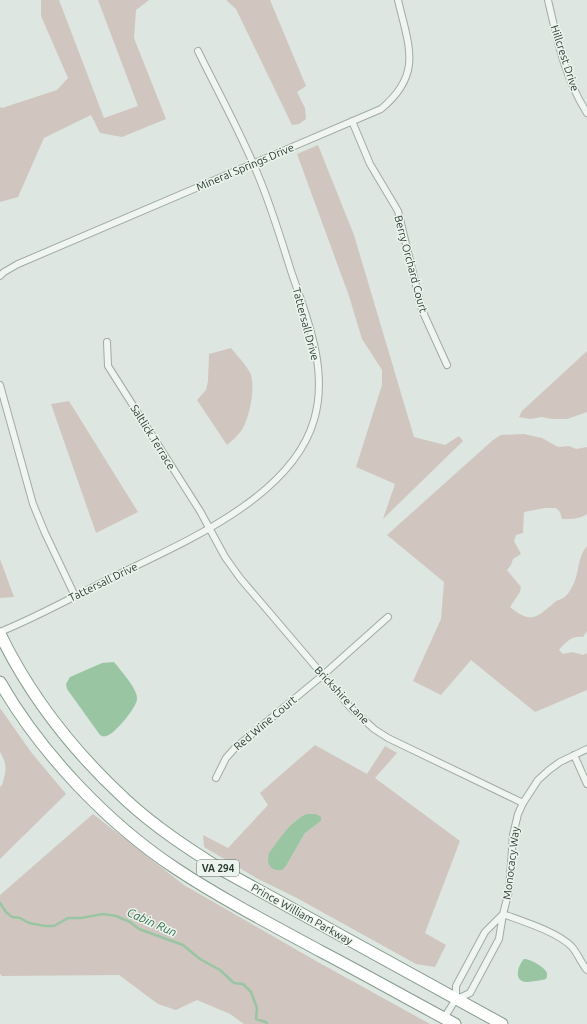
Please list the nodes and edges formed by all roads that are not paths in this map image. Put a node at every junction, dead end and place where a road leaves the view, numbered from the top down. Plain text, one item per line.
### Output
1 (398, 0) edge
2 (548, 0) edge
3 (198, 51) dead end
4 (587, 113) edge
5 (352, 122) junction
6 (254, 164) junction
7 (0, 276) edge
8 (107, 342) dead end
9 (447, 365) dead end
10 (0, 385) edge
11 (210, 529) junction
12 (75, 596) junction
13 (388, 617) dead end
14 (0, 633) edge
15 (323, 675) junction
16 (0, 682) edge
17 (587, 749) edge
18 (574, 755) junction
19 (216, 778) dead end
20 (587, 784) edge
21 (523, 803) junction
22 (502, 914) junction
23 (587, 970) edge
24 (456, 999) junction
25 (444, 1018) junction
26 (455, 1024) edge
27 (502, 1024) edge

1 - 5 street, Mineral Springs Drive
2 - 4 street, Hillcrest Drive
3 - 6 street, Tattersall Drive
5 - 6 street, Mineral Springs Drive
5 - 9 street, Berry Orchard Court
6 - 7 street, Mineral Springs Drive
6 - 11 street, Tattersall Drive
8 - 11 street, Saltlick Terrace
10 - 12 street
11 - 12 street, Tattersall Drive
11 - 15 street, Brickshire Lane
12 - 14 street, Tattersall Drive
13 - 15 street, Red Wine Court
14 - 24 highway, Prince William Parkway / VA 294
15 - 19 street, Red Wine Court
15 - 21 street, Brickshire Lane
16 - 25 highway, VA 294
17 - 18 street, Monocacy Way
18 - 20 street
18 - 21 street, Monocacy Way
21 - 22 street, Monocacy Way
22 - 23 street
22 - 24 street, Monocacy Way
22 - 24 street, Monocacy Way
24 - 25 street, Monocacy Way
24 - 27 highway, Prince William Parkway / VA 294
25 - 26 highway, VA 294

